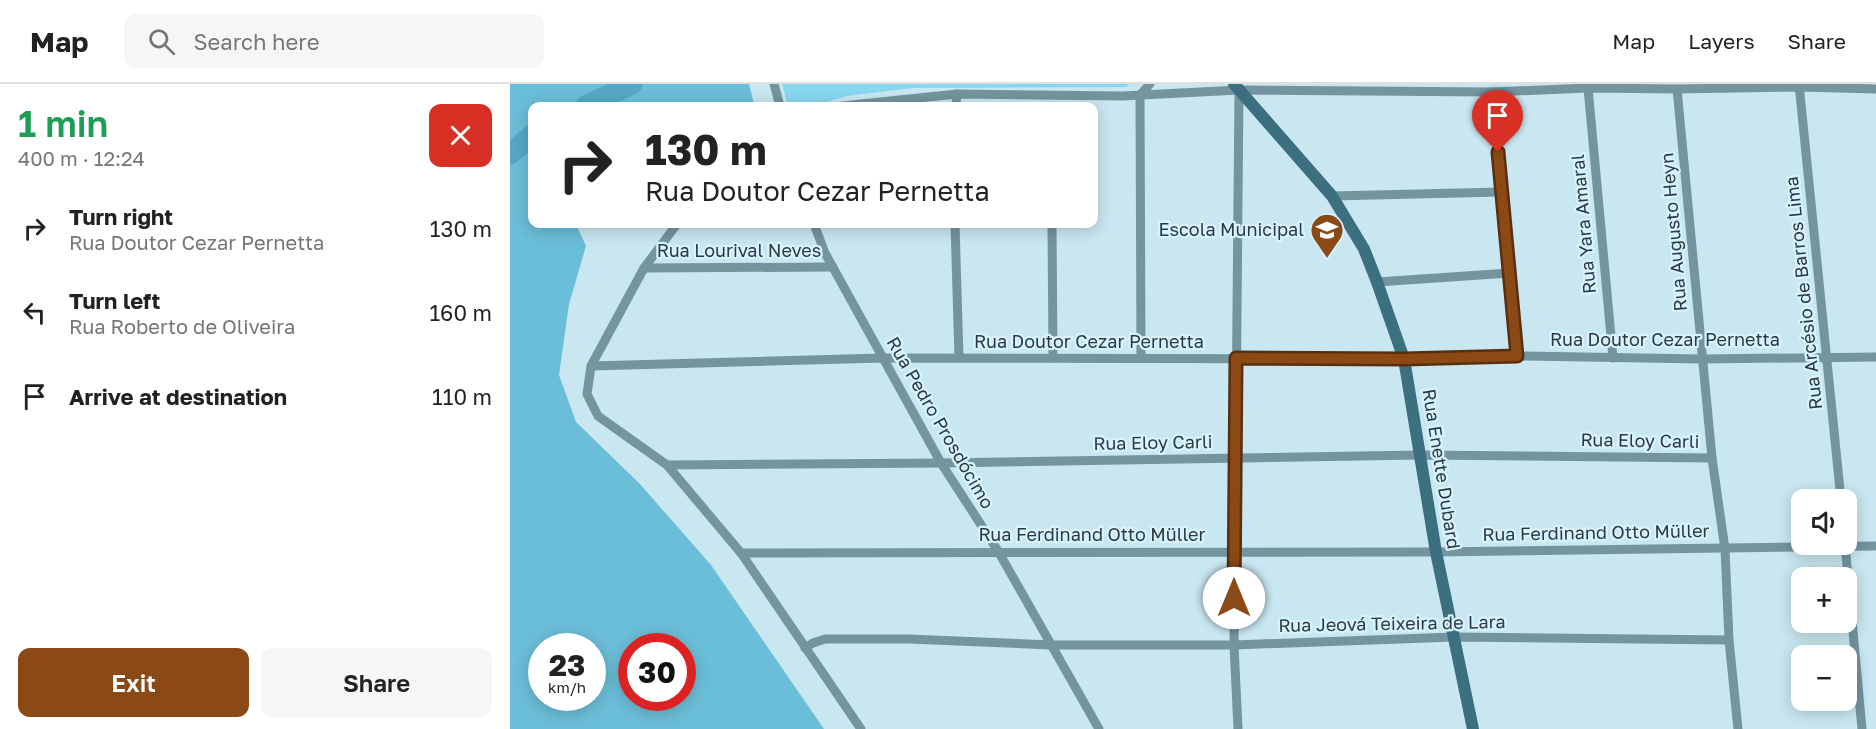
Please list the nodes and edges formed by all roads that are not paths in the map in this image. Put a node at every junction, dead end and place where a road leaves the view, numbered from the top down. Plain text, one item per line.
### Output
1 (774, 84) edge
2 (1150, 84) edge
3 (1800, 86) edge
4 (1236, 87) edge
5 (1588, 88) junction
6 (1677, 89) junction
7 (1876, 89) edge
8 (1491, 92) junction
9 (957, 94) junction
10 (1052, 95) junction
11 (1140, 95) junction
12 (779, 102) edge
13 (880, 102) edge
14 (956, 102) edge
15 (1052, 102) edge
16 (1502, 192) junction
17 (1332, 196) junction
18 (674, 228) edge
19 (816, 228) edge
20 (954, 228) edge
21 (1052, 228) edge
22 (833, 267) junction
23 (644, 268) junction
24 (1510, 273) junction
25 (1377, 282) junction
26 (1517, 356) junction
27 (1827, 357) junction
28 (1876, 357) edge
29 (883, 358) junction
30 (959, 358) junction
31 (1053, 358) junction
32 (1141, 358) junction
33 (1236, 358) junction
34 (1613, 358) junction
35 (1702, 358) junction
36 (1404, 359) junction
37 (591, 366) junction
38 (1420, 455) junction
39 (1235, 458) junction
40 (1712, 458) junction
41 (941, 463) junction
42 (667, 465) junction
43 (1840, 489) edge
44 (1857, 545) edge
45 (1876, 546) edge
46 (1791, 547) edge
47 (1725, 549) junction
48 (998, 551) junction
49 (1235, 551) junction
50 (1436, 552) junction
51 (741, 553) junction
52 (1846, 555) edge
53 (1454, 637) junction
54 (1729, 640) junction
55 (1051, 645) junction
56 (1234, 645) junction
57 (806, 648) junction
58 (861, 729) edge
59 (1099, 729) edge
60 (1238, 729) edge
61 (1473, 729) edge
62 (1738, 729) edge
63 (1862, 729) edge

1 - 12 street
2 - 11 street
3 - 6 street
3 - 7 street
3 - 27 street, Rua Arcésio de Barros Lima
4 - 8 street
4 - 11 street
4 - 17 street, Rua Enette Dubard
4 - 33 street
5 - 6 street
5 - 8 street
5 - 34 street, Rua Yara Amaral
6 - 35 street, Rua Augusto Heyn
8 - 16 street
9 - 10 street
9 - 13 street
9 - 14 street
10 - 11 street
10 - 15 street
11 - 32 street
16 - 17 street
16 - 24 street
17 - 25 street, Rua Enette Dubard
18 - 23 street
19 - 22 street, Rua Pedro Prosdócimo
20 - 30 street
21 - 31 street
22 - 23 street, Rua Lourival Neves
22 - 29 street, Rua Pedro Prosdócimo
23 - 37 street
24 - 25 street
24 - 26 street
25 - 36 street, Rua Enette Dubard
26 - 34 street, Rua Doutor Cezar Pernetta
26 - 36 street, Rua Doutor Cezar Pernetta
27 - 28 street, Rua Doutor Cezar Pernetta
27 - 35 street, Rua Doutor Cezar Pernetta
27 - 43 street, Rua Arcésio de Barros Lima
29 - 30 street, Rua Doutor Cezar Pernetta
29 - 37 street, Rua Doutor Cezar Pernetta
29 - 41 street, Rua Pedro Prosdócimo
30 - 31 street, Rua Doutor Cezar Pernetta
31 - 32 street, Rua Doutor Cezar Pernetta
32 - 33 street, Rua Doutor Cezar Pernetta
33 - 36 street, Rua Doutor Cezar Pernetta
33 - 39 street
34 - 35 street, Rua Doutor Cezar Pernetta
35 - 40 street, Rua Augusto Heyn
36 - 38 street, Rua Enette Dubard
37 - 42 street
38 - 39 street, Rua Eloy Carli
38 - 40 street, Rua Eloy Carli
38 - 50 street, Rua Enette Dubard
39 - 41 street, Rua Eloy Carli
39 - 49 street
40 - 47 street, Rua Augusto Heyn
41 - 42 street, Rua Eloy Carli
41 - 48 street, Rua Pedro Prosdócimo
42 - 51 street
44 - 45 street, Rua Ferdinand Otto Müller
46 - 47 street, Rua Ferdinand Otto Müller
47 - 50 street, Rua Ferdinand Otto Müller
47 - 54 street, Rua Augusto Heyn
48 - 49 street, Rua Ferdinand Otto Müller
48 - 51 street, Rua Ferdinand Otto Müller
48 - 55 street, Rua Pedro Prosdócimo
49 - 50 street, Rua Ferdinand Otto Müller
49 - 56 street
50 - 53 street, Rua Enette Dubard
51 - 57 street
52 - 63 street
53 - 54 street, Rua Jeová Teixeira de Lara
53 - 56 street, Rua Jeová Teixeira de Lara
53 - 61 street, Rua Enette Dubard
54 - 62 street, Rua Augusto Heyn
55 - 56 street, Rua Jeová Teixeira de Lara
55 - 57 street, Rua Jeová Teixeira de Lara
55 - 59 street, Rua Pedro Prosdócimo
56 - 60 street
57 - 58 street

